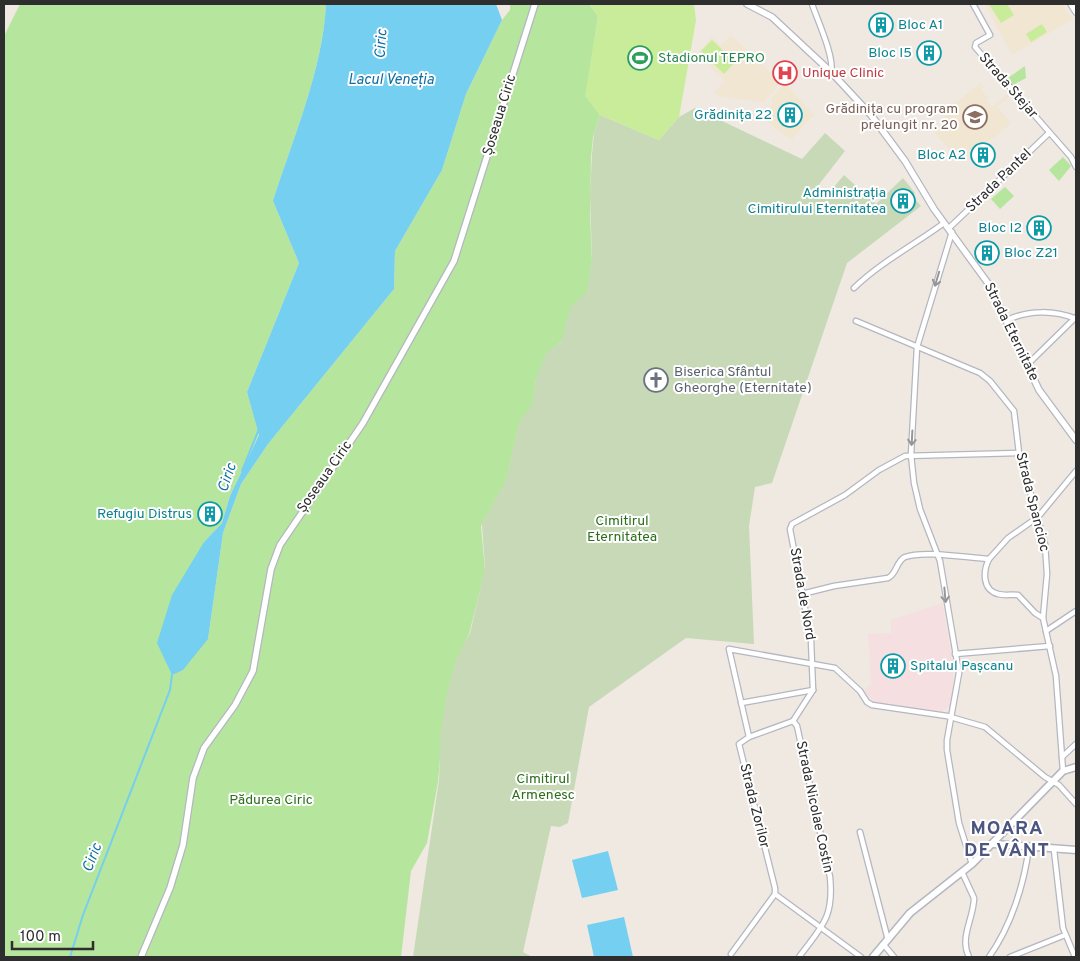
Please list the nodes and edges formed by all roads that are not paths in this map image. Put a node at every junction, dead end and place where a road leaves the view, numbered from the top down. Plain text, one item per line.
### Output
1 (535, 4) edge
2 (747, 4) edge
3 (812, 4) edge
4 (973, 4) edge
5 (1070, 4) edge
6 (1076, 12) edge
7 (831, 72) junction
8 (1049, 133) junction
9 (1076, 167) edge
10 (948, 228) junction
11 (854, 288) dead end
12 (1076, 318) edge
13 (1007, 320) junction
14 (856, 321) dead end
15 (917, 347) junction
16 (1027, 365) junction
17 (1076, 440) edge
18 (1019, 453) junction
19 (911, 455) junction
20 (1076, 470) edge
21 (1038, 518) junction
22 (937, 555) junction
23 (989, 559) junction
24 (802, 594) junction
25 (1076, 611) edge
26 (1043, 618) junction
27 (1046, 631) junction
28 (1050, 646) junction
29 (955, 654) junction
30 (813, 664) junction
31 (813, 690) junction
32 (741, 703) junction
33 (951, 717) junction
34 (793, 721) junction
35 (748, 737) junction
36 (1076, 744) edge
37 (1062, 757) junction
38 (1076, 767) edge
39 (1064, 771) junction
40 (1050, 784) junction
41 (1076, 804) edge
42 (860, 832) dead end
43 (994, 844) junction
44 (1029, 847) junction
45 (1054, 850) junction
46 (1076, 850) edge
47 (972, 864) junction
48 (962, 872) junction
49 (775, 894) junction
50 (820, 927) junction
51 (1065, 935) junction
52 (886, 942) junction
53 (732, 954) dead end
54 (141, 957) edge
55 (799, 957) edge
56 (861, 957) edge
57 (873, 957) edge
58 (894, 957) edge
59 (969, 957) edge
60 (989, 957) edge
61 (1010, 957) edge
62 (1075, 957) edge

1 - 54 street, Șoseaua Ciric
2 - 7 street, Strada Eternitate
3 - 7 street
4 - 8 street, Strada Stejar
5 - 6 street
7 - 10 street, Strada Eternitate
8 - 9 street, Strada Stejar
8 - 10 street, Strada Pantel
10 - 11 street, Strada Pantel
10 - 13 street, Strada Eternitate
10 -> 15 street
12 - 13 street
12 - 16 street
13 - 16 street, Strada Eternitate
14 - 15 street, Strada Spancioc
15 - 18 street, Strada Spancioc
15 -> 19 street
16 - 17 street, Strada Eternitate
18 - 19 street
18 - 21 street, Strada Spancioc
19 - 22 street
19 - 24 street, Strada de Nord
20 - 21 street
21 - 23 street
21 - 26 street, Strada Spancioc
22 - 23 street
22 - 24 street
22 -> 29 street
23 - 26 street
24 - 30 street, Strada de Nord
25 - 27 street
26 - 27 street, Strada Spancioc
27 - 28 street, Strada Spancioc
28 - 29 street
28 - 37 street, Strada Spancioc
29 - 33 street
30 - 31 street, Strada de Nord
30 - 32 street, Strada Zorilor
30 - 33 street
31 - 32 street
31 - 34 street
32 - 35 street, Strada Zorilor
33 - 40 street
33 - 47 street
34 - 35 street
34 - 50 street, Strada Nicolae Costin
35 - 49 street, Strada Zorilor
36 - 37 street
37 - 39 street, Strada Spancioc
38 - 39 main road
39 - 40 main road
40 - 41 street
40 - 43 main road
42 - 52 street
43 - 44 main road
43 - 47 main road
44 - 45 main road
44 - 60 street
45 - 46 main road
45 - 51 street
47 - 48 main road
48 - 52 main road
48 - 59 street
49 - 50 street
49 - 53 street
50 - 55 street, Strada Nicolae Costin
50 - 56 street
51 - 61 street
51 - 62 street
52 - 57 main road
52 - 58 street

